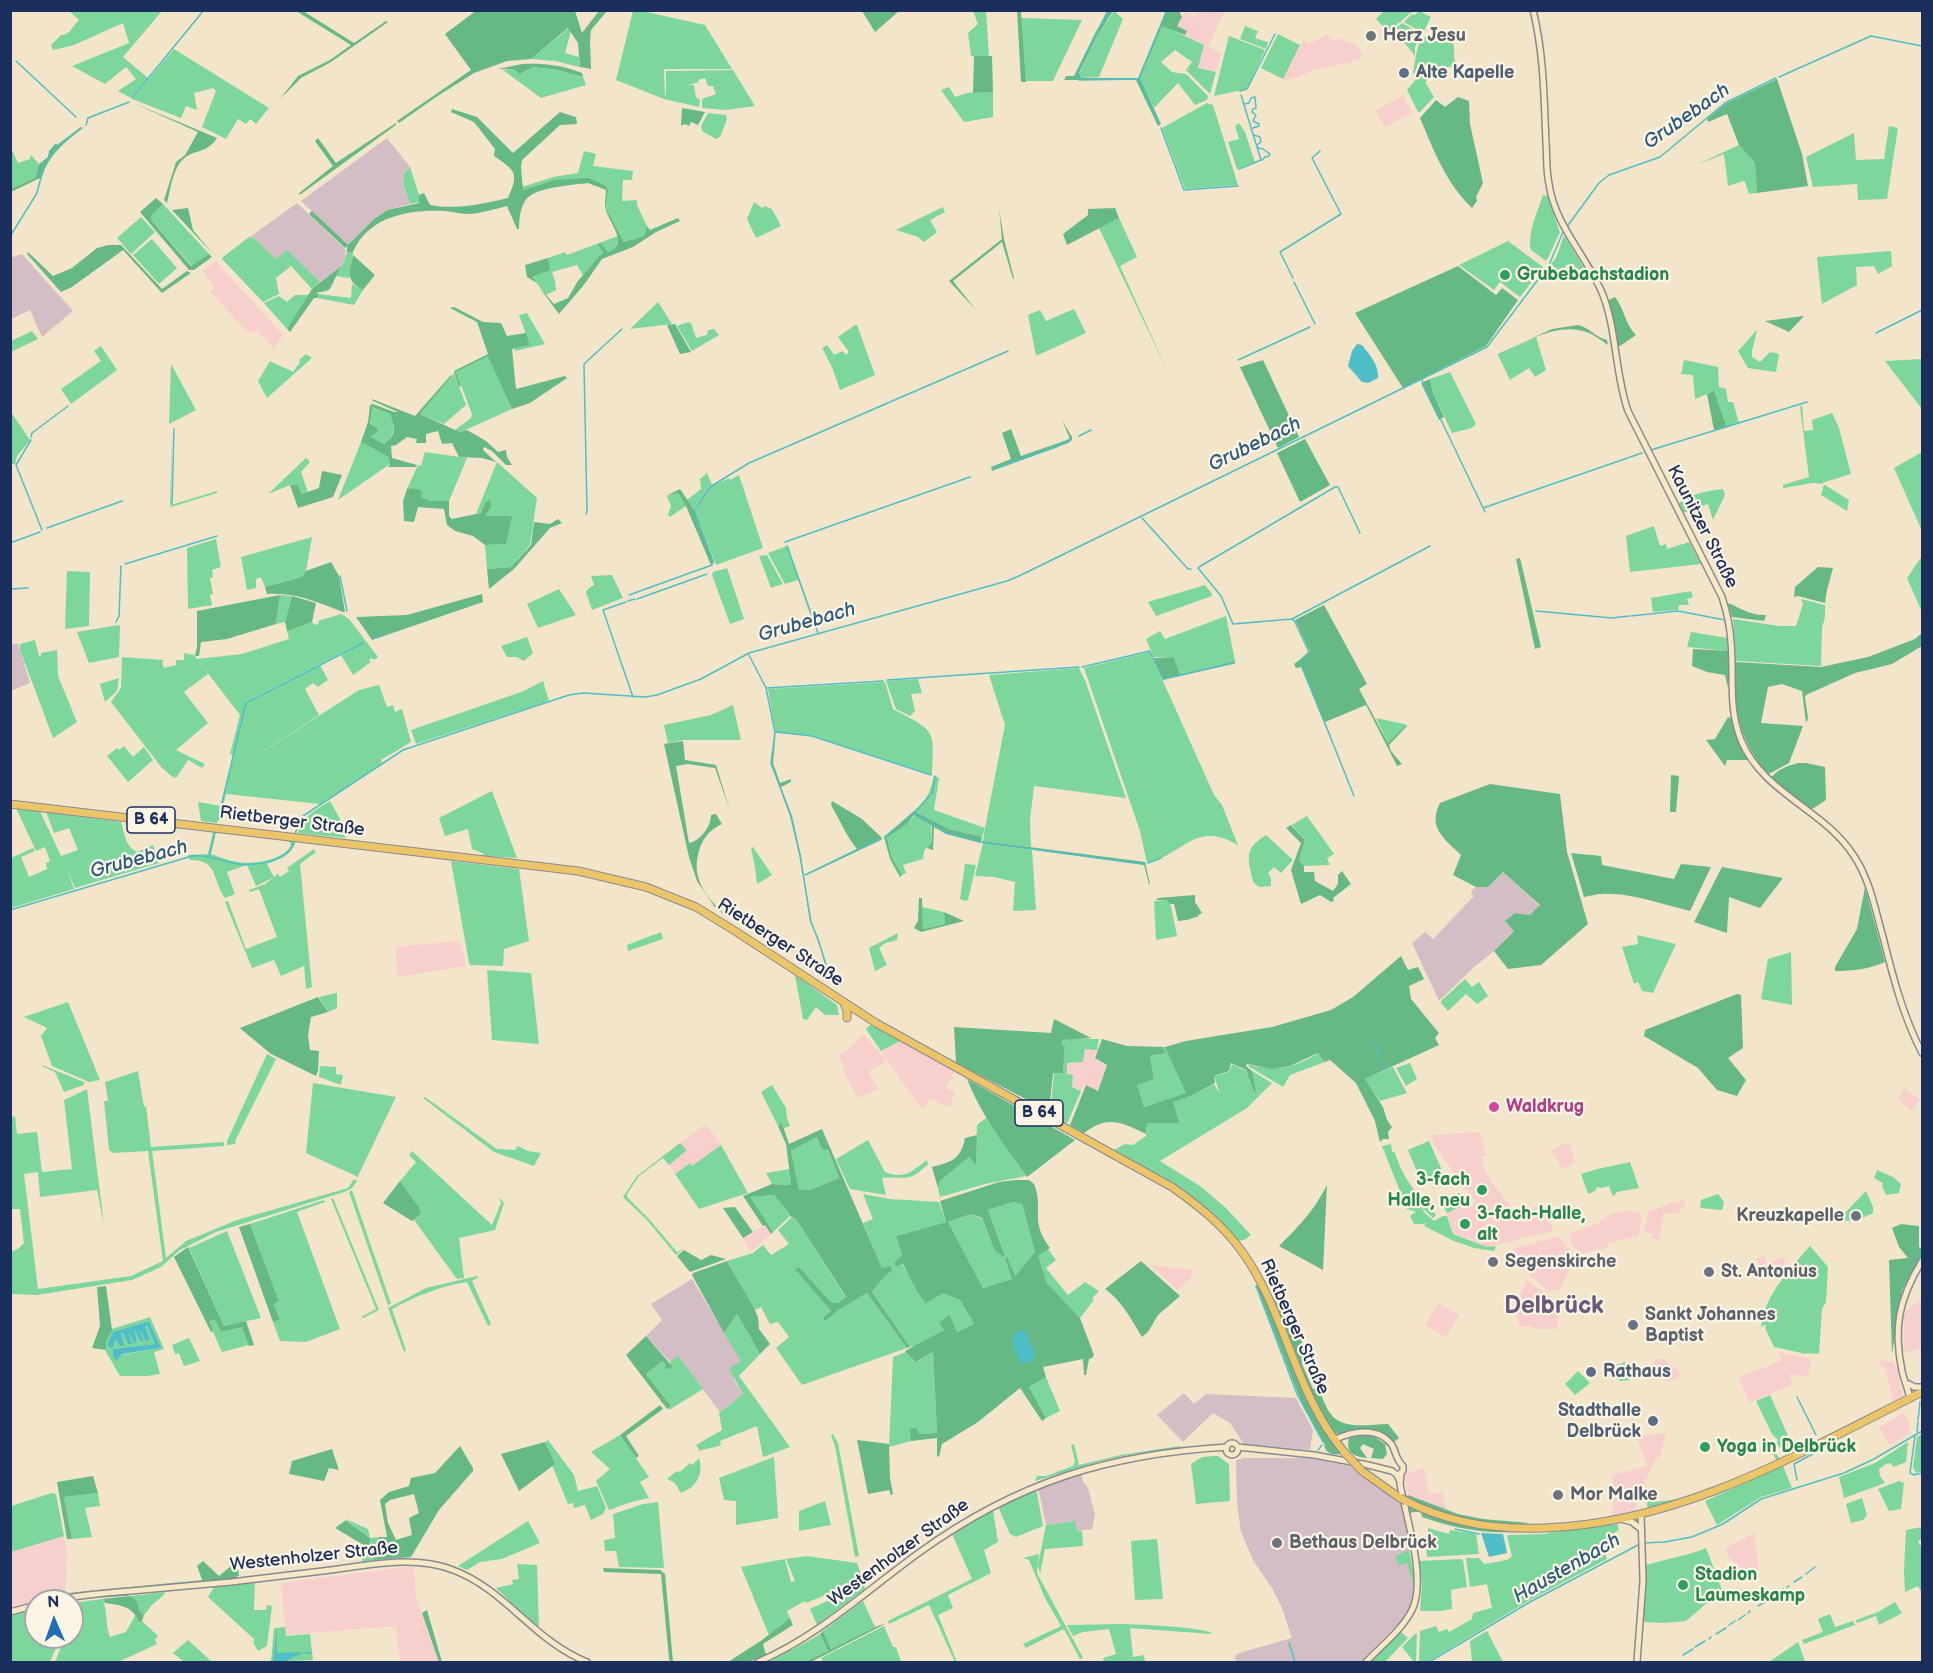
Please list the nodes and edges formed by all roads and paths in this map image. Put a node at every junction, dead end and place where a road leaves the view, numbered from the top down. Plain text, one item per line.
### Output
1 (1533, 10) edge
2 (10, 804) edge
3 (844, 1003) junction
4 (847, 1018) dead end
5 (1923, 1053) edge
6 (1923, 1261) edge
7 (1907, 1383) junction
8 (1923, 1387) edge
9 (1923, 1392) edge
10 (1910, 1398) junction
11 (1348, 1435) junction
12 (1336, 1442) junction
13 (1227, 1449) junction
14 (1238, 1449) junction
15 (1345, 1453) junction
16 (1365, 1468) junction
17 (1396, 1469) junction
18 (1641, 1514) junction
19 (1619, 1519) junction
20 (1641, 1529) junction
21 (84, 1595) edge
22 (587, 1662) edge
23 (758, 1662) edge
24 (1366, 1662) edge
25 (1637, 1662) edge

1 - 5 main road, Kaunitzer Straße
2 - 3 main road, Rietberger Straße / B 64
3 - 4 main road
3 - 12 main road, Rietberger Straße / B 64
6 - 7 main road
7 - 8 main road
7 - 10 main road
7 - 10 main road
9 - 10 main road, B 64
10 - 18 main road, B 64
11 - 12 main road
11 - 15 main road
11 - 17 main road
12 - 15 main road, Rietberger Straße / B 64
13 - 14 main road
13 - 14 main road
13 - 23 main road, Westenholzer Straße
14 - 16 main road
15 - 16 main road, B 64, bridge
16 - 17 main road
16 - 19 main road, B 64
17 - 24 main road
18 - 19 main road, B 64
18 - 20 main road
19 - 20 main road
20 - 25 main road
21 - 22 main road, Westenholzer Straße

